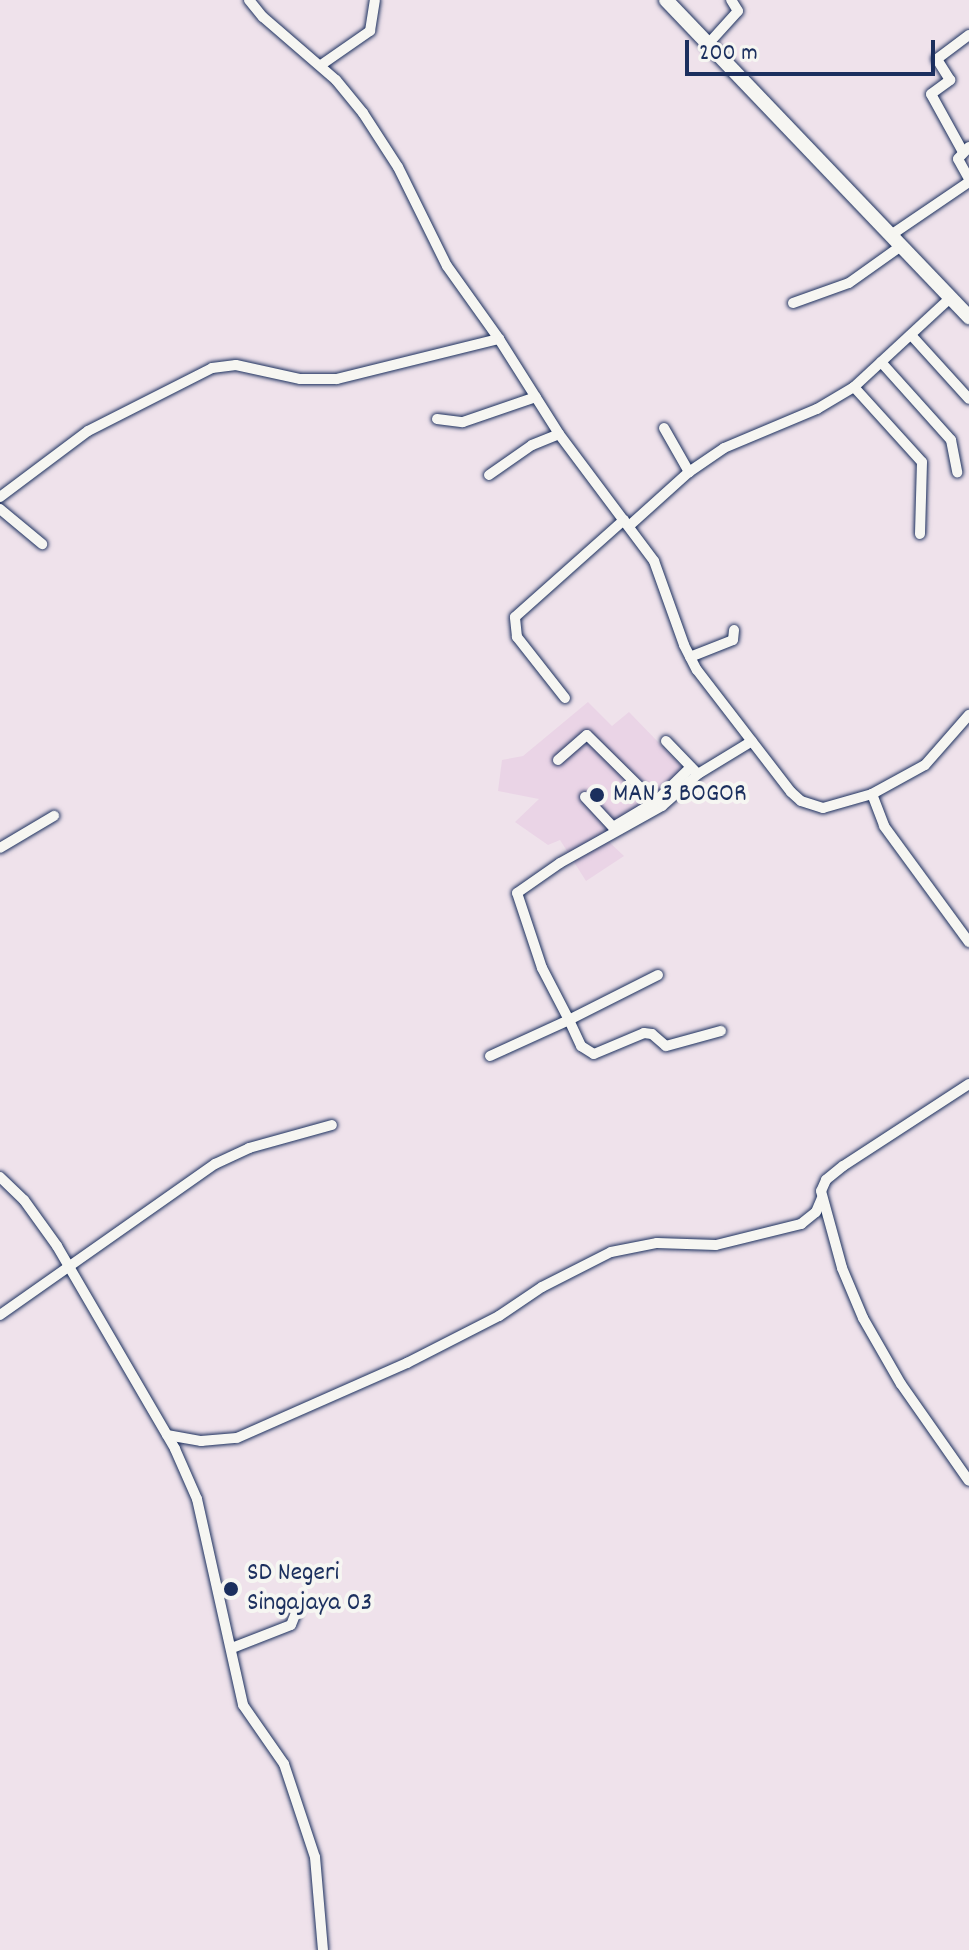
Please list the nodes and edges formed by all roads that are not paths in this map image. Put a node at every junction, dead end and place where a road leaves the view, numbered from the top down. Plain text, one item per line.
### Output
1 (249, 0) edge
2 (375, 0) edge
3 (731, 0) edge
4 (671, 2) edge
5 (969, 35) edge
6 (709, 43) junction
7 (321, 65) junction
8 (966, 149) edge
9 (969, 181) edge
10 (896, 241) junction
11 (950, 298) junction
12 (793, 303) dead end
13 (969, 317) edge
14 (911, 335) junction
15 (499, 339) junction
16 (881, 362) junction
17 (854, 387) junction
18 (536, 397) junction
19 (969, 399) edge
20 (437, 419) dead end
21 (664, 428) dead end
22 (559, 434) junction
23 (689, 472) junction
24 (957, 472) dead end
25 (489, 475) dead end
26 (0, 497) edge
27 (0, 509) edge
28 (626, 523) junction
29 (920, 534) dead end
30 (42, 544) dead end
31 (734, 630) dead end
32 (690, 657) junction
33 (565, 698) dead end
34 (969, 715) edge
35 (666, 741) dead end
36 (752, 741) junction
37 (558, 760) dead end
38 (694, 771) junction
39 (872, 794) junction
40 (585, 797) dead end
41 (655, 802) junction
42 (54, 816) dead end
43 (0, 848) edge
44 (969, 942) edge
45 (658, 975) dead end
46 (569, 1020) junction
47 (721, 1031) dead end
48 (490, 1056) dead end
49 (969, 1084) edge
50 (332, 1125) dead end
51 (0, 1177) edge
52 (822, 1198) junction
53 (70, 1268) junction
54 (0, 1315) edge
55 (167, 1435) junction
56 (969, 1481) edge
57 (297, 1610) dead end
58 (232, 1648) junction
59 (323, 1950) edge

1 - 7 street
2 - 7 street
3 - 6 street
4 - 6 main road
5 - 8 street
6 - 10 main road
7 - 15 street
8 - 9 street
9 - 10 street
10 - 11 main road
10 - 12 street
11 - 13 main road
11 - 14 street
14 - 16 street
14 - 19 street
15 - 18 street
15 - 26 street
16 - 17 street
16 - 24 street
17 - 23 street
17 - 29 street
18 - 20 street
18 - 22 street
21 - 23 street
22 - 25 street
22 - 28 street
23 - 28 street
27 - 30 street
28 - 32 street
28 - 33 street
31 - 32 street
32 - 36 street
34 - 39 street
35 - 38 street
36 - 38 street
36 - 39 street
37 - 41 street
38 - 41 street
38 - 46 street
39 - 44 street
40 - 41 street
42 - 43 street
45 - 46 street
46 - 47 street
46 - 48 street
49 - 52 street
50 - 53 street
51 - 53 street
52 - 55 street
52 - 56 street
53 - 54 street
53 - 55 street
55 - 58 street
57 - 58 street
58 - 59 street

